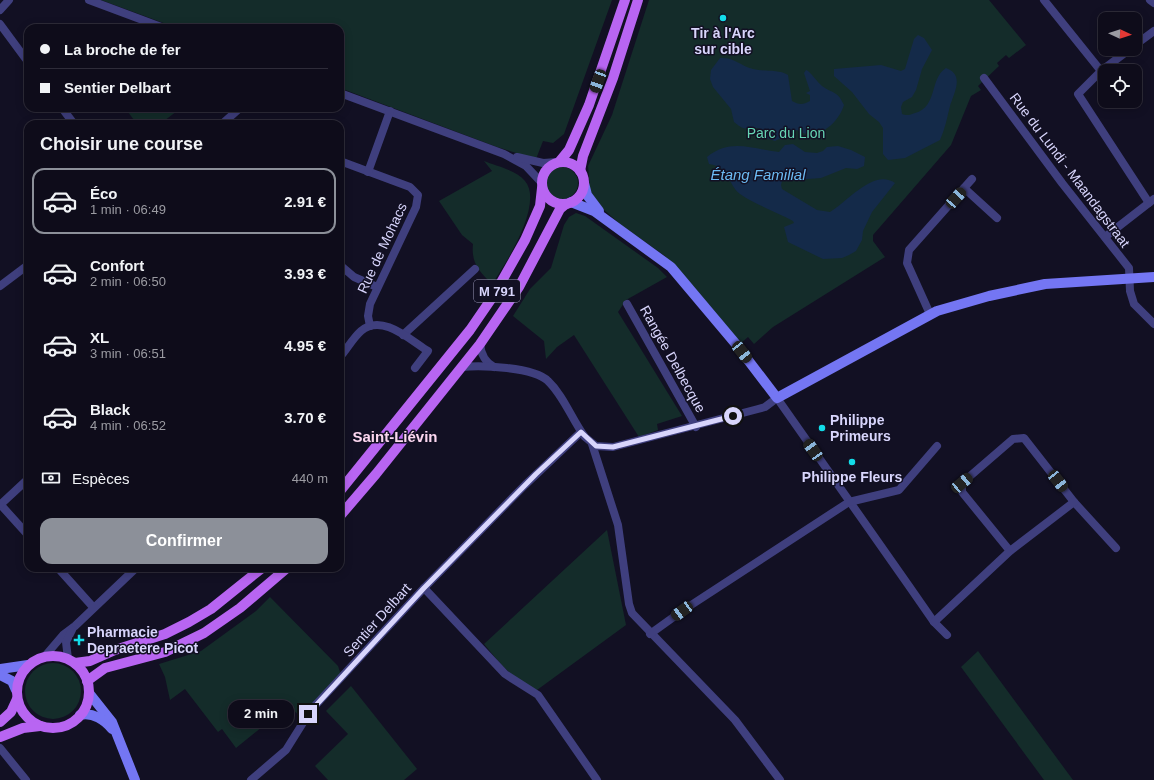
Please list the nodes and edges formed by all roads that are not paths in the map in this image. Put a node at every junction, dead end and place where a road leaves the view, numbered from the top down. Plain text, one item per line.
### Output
1 (8, 0) edge
2 (88, 0) edge
3 (625, 0) edge
4 (638, 0) edge
5 (1044, 0) edge
6 (1150, 0) edge
7 (1154, 3) edge
8 (0, 10) edge
9 (0, 24) edge
10 (153, 24) edge
11 (1154, 31) edge
12 (1142, 40) edge
13 (1121, 56) edge
14 (24, 57) edge
15 (1110, 64) edge
16 (1098, 67) edge
17 (1098, 74) edge
18 (984, 78) dead end
19 (344, 94) edge
20 (390, 111) junction
21 (236, 112) edge
22 (226, 120) edge
23 (504, 154) junction
24 (559, 162) junction
25 (344, 163) edge
26 (580, 170) junction
27 (368, 172) junction
28 (972, 179) dead end
29 (584, 183) junction
30 (541, 185) junction
31 (964, 188) junction
32 (1151, 201) edge
33 (569, 203) junction
34 (997, 218) dead end
35 (610, 222) junction
36 (1105, 237) junction
37 (24, 268) edge
38 (344, 268) edge
39 (475, 269) dead end
40 (1154, 277) edge
41 (1130, 280) junction
42 (0, 286) edge
43 (377, 287) junction
44 (627, 304) dead end
45 (930, 314) junction
46 (1154, 324) edge
47 (370, 326) junction
48 (403, 335) junction
49 (480, 344) junction
50 (344, 352) edge
51 (462, 367) junction
52 (495, 367) junction
53 (416, 368) dead end
54 (777, 398) junction
55 (696, 427) junction
56 (581, 432) junction
57 (592, 444) junction
58 (937, 446) dead end
59 (24, 483) edge
60 (344, 487) edge
61 (849, 502) junction
62 (1074, 502) junction
63 (0, 504) edge
64 (344, 511) edge
65 (24, 531) edge
66 (1116, 548) dead end
67 (1010, 551) junction
68 (62, 572) edge
69 (132, 572) edge
70 (257, 572) edge
71 (282, 572) edge
72 (424, 588) junction
73 (93, 608) junction
74 (934, 622) junction
75 (75, 626) junction
76 (650, 634) junction
77 (947, 635) dead end
78 (45, 656) junction
79 (72, 661) junction
80 (28, 665) junction
81 (0, 669) edge
82 (0, 675) edge
83 (88, 681) junction
84 (89, 692) junction
85 (17, 694) junction
86 (80, 715) junction
87 (0, 722) edge
88 (43, 726) junction
89 (0, 737) edge
90 (120, 743) junction
91 (0, 748) edge
92 (26, 780) edge
93 (135, 780) edge
94 (251, 780) edge
95 (597, 780) edge
96 (780, 780) edge

1 - 8 street
2 - 10 street
3 - 24 main road
4 - 26 main road
5 - 16 street
6 - 7 street
9 - 14 street
11 - 12 street
13 - 15 street
17 - 32 street
18 - 36 street, Rue du Lundi - Maandagstraat
19 - 20 street
20 - 23 street
20 - 27 street
21 - 22 street
23 - 24 street
23 - 30 street
24 - 26 main road
24 - 30 main road
25 - 27 street, Rue de Mohacs
26 - 29 main road
27 - 43 street, Rue de Mohacs
28 - 31 street
29 - 33 main road
29 - 35 street
30 - 33 main road
30 - 60 main road, M 791
31 - 34 street
31 - 45 street
32 - 36 street
33 - 35 street
33 - 49 main road, M 791
35 - 54 street
36 - 41 street, Rue du Lundi - Maandagstraat
37 - 42 street
38 - 43 street
39 - 48 street
40 - 41 street
41 - 45 street
41 - 46 street, Rue du Lundi - Maandagstraat
43 - 47 street, Rue de Mohacs
44 - 55 street, Rangée Delbecque
45 - 54 street
47 - 48 street
47 - 50 street
48 - 53 street
49 - 51 main road, M 791
49 - 52 street
51 - 52 street
51 - 64 main road, M 791
52 - 56 street
54 - 55 street
54 - 61 street
55 - 57 street
56 - 57 street
56 - 72 street, Sentier Delbart
57 - 76 street
58 - 61 street
59 - 63 street
61 - 74 street
61 - 76 street
62 - 66 street
62 - 67 street
62 - 67 street
63 - 65 street
67 - 74 street
68 - 73 street
69 - 73 street
70 - 79 main road
71 - 83 main road
72 - 94 street, Sentier Delbart
72 - 95 street
73 - 75 street
74 - 77 street
75 - 78 street
75 - 79 street
76 - 96 street
78 - 79 main road
78 - 80 main road
79 - 83 main road
80 - 81 street
80 - 85 main road
82 - 85 street
83 - 84 main road
84 - 86 main road
84 - 90 street
85 - 87 main road
85 - 88 main road
86 - 88 main road
86 - 90 street
88 - 89 main road
90 - 93 street
91 - 92 street

